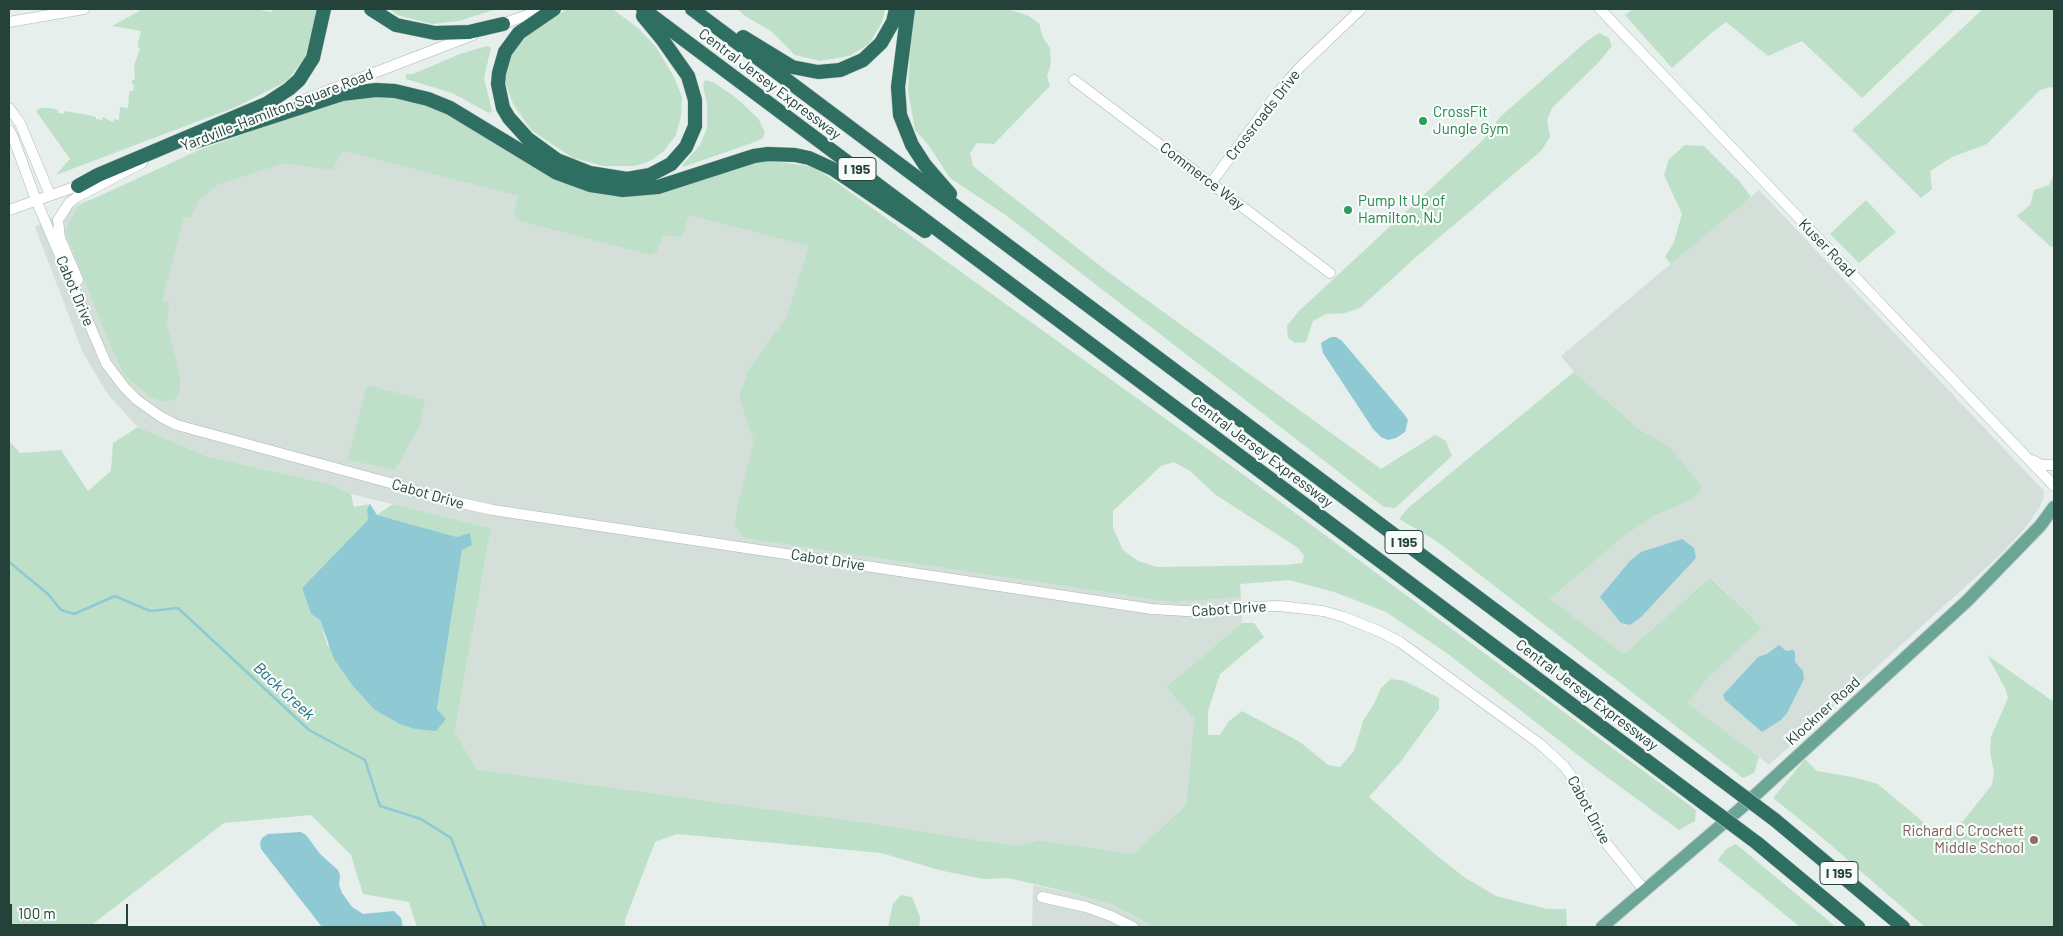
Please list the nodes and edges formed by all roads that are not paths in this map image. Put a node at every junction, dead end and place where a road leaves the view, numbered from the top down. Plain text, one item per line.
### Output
1 (84, 9) edge
2 (324, 9) edge
3 (371, 9) edge
4 (545, 9) edge
5 (554, 9) edge
6 (636, 9) edge
7 (643, 9) edge
8 (692, 9) edge
9 (699, 9) edge
10 (896, 9) edge
11 (908, 9) edge
12 (1361, 9) edge
13 (1600, 9) edge
14 (30, 13) edge
15 (9, 22) edge
16 (502, 24) junction
17 (1074, 80) dead end
18 (9, 108) edge
19 (9, 130) edge
20 (191, 143) junction
21 (142, 162) junction
22 (1211, 183) junction
23 (78, 186) junction
24 (50, 194) junction
25 (36, 200) junction
26 (9, 210) edge
27 (1330, 272) dead end
28 (1089, 306) junction
29 (1071, 330) junction
30 (99, 347) junction
31 (2025, 456) junction
32 (2054, 466) edge
33 (2054, 486) edge
34 (2054, 506) edge
35 (1645, 891) junction
36 (1042, 897) dead end
37 (1133, 927) edge
38 (1602, 927) edge
39 (1858, 927) edge
40 (1902, 927) edge

1 - 14 street
2 - 23 highway
3 - 16 highway
4 - 16 street, Yardville-Hamilton Square Road
5 - 6 highway
7 - 29 highway, Central Jersey Expressway / I 195
8 - 28 highway, Central Jersey Expressway / I 195
9 - 10 highway
11 - 28 highway
12 - 22 street, Crossroads Drive
13 - 31 street, Kuser Road
14 - 15 street
16 - 20 street, Yardville-Hamilton Square Road
17 - 22 street, Commerce Way
18 - 24 street
19 - 25 street, Cabot Drive
20 - 21 street, Yardville-Hamilton Square Road
20 - 29 highway
21 - 23 street, Yardville-Hamilton Square Road
21 - 30 street
22 - 27 street, Commerce Way
23 - 24 street, Yardville-Hamilton Square Road
24 - 25 street, Yardville-Hamilton Square Road
25 - 26 street, Yardville-Hamilton Square Road
25 - 30 street, Cabot Drive
28 - 40 highway, Central Jersey Expressway / I 195, bridge
29 - 39 highway, Central Jersey Expressway / I 195, bridge
30 - 35 street, Cabot Drive
31 - 32 street
31 - 33 street, Kuser Road
34 - 35 main road, Klockner Road
35 - 38 main road, Klockner Road
36 - 37 street

